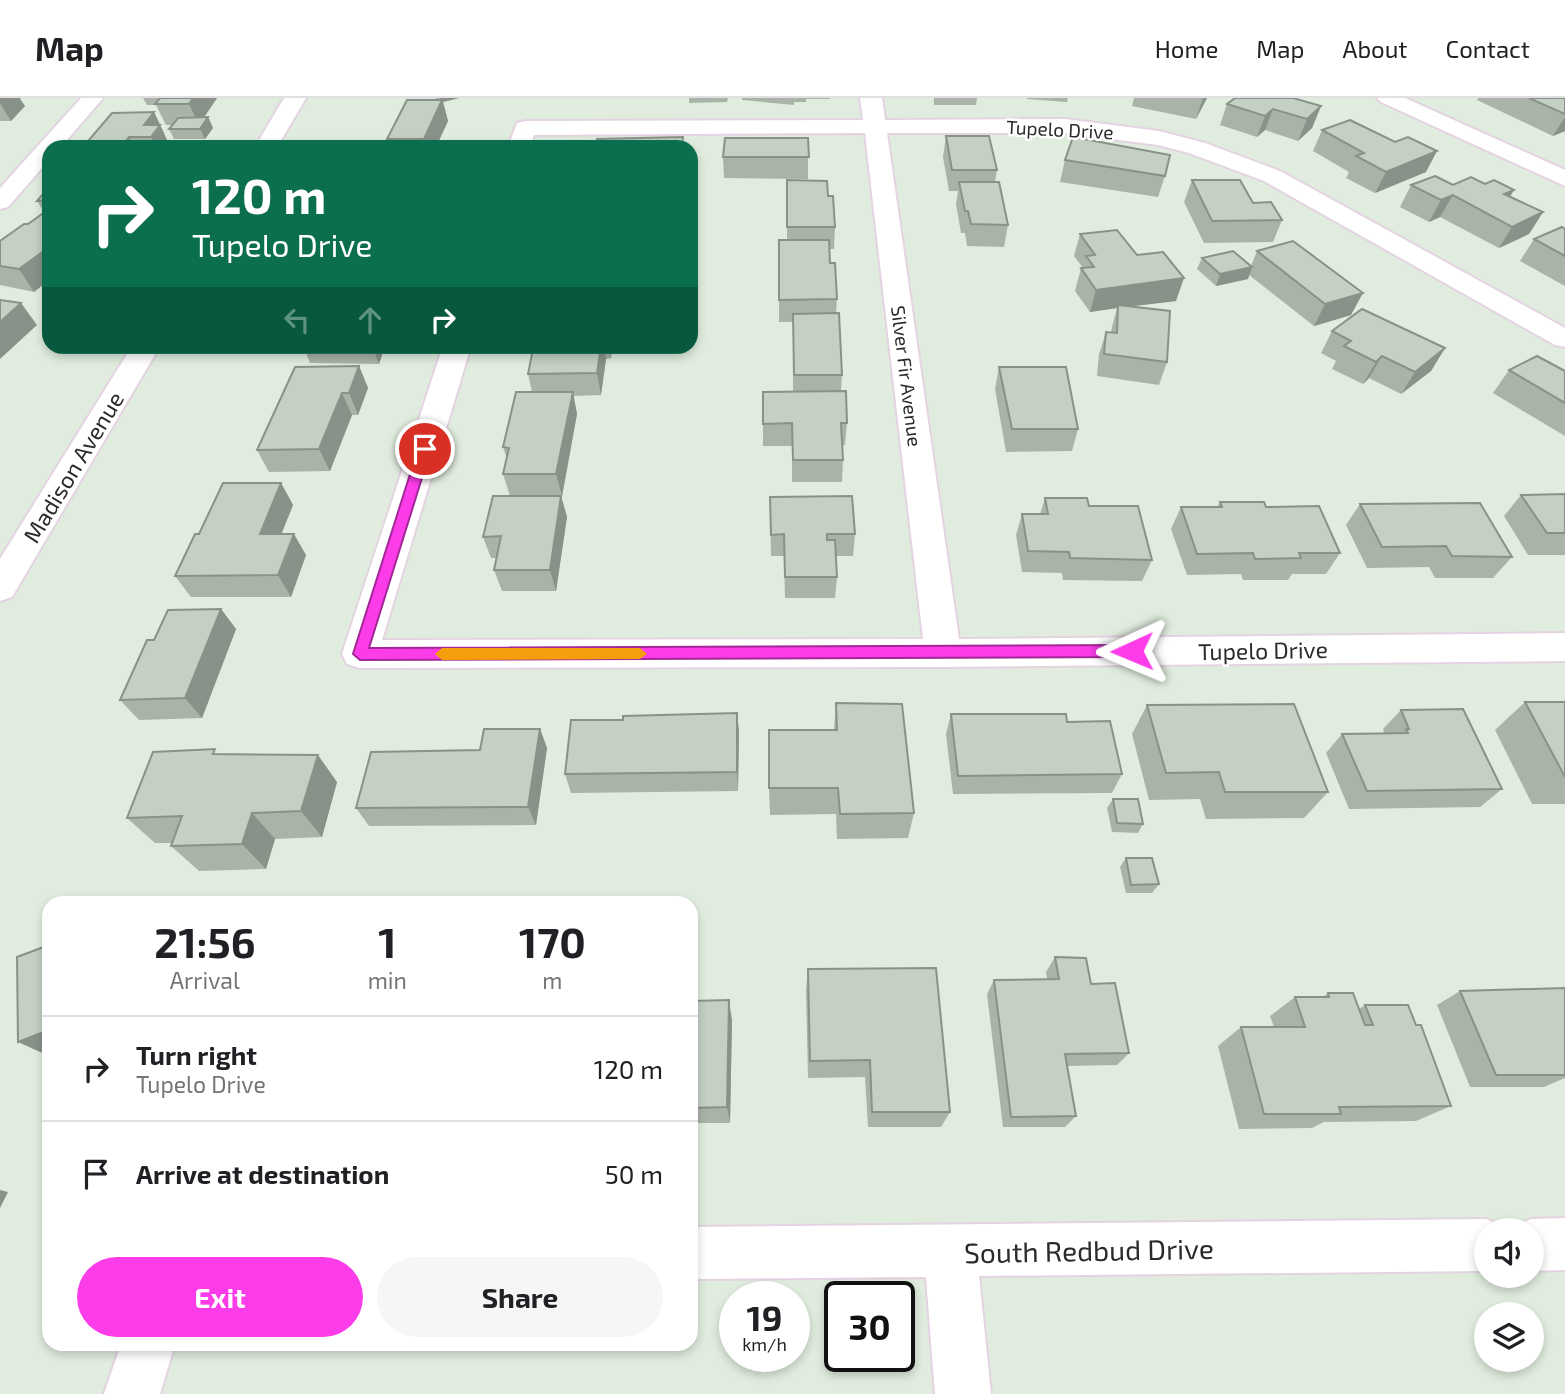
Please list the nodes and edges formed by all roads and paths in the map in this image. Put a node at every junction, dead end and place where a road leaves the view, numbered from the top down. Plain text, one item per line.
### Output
1 (92, 98) edge
2 (295, 98) edge
3 (871, 98) edge
4 (1388, 98) edge
5 (874, 127) junction
6 (55, 140) edge
7 (270, 140) edge
8 (521, 140) edge
9 (42, 155) edge
10 (1565, 179) edge
11 (0, 202) edge
12 (1565, 339) edge
13 (141, 354) edge
14 (454, 354) edge
15 (0, 588) edge
16 (1565, 647) edge
17 (943, 653) junction
18 (1565, 1244) edge
19 (1474, 1245) edge
20 (1544, 1245) edge
21 (950, 1251) junction
22 (698, 1253) edge
23 (146, 1351) edge
24 (132, 1394) edge
25 (963, 1394) edge

1 - 6 street
2 - 7 street
3 - 5 street, Silver Fir Avenue
4 - 10 street
5 - 8 street, Tupelo Drive
5 - 12 street, Tupelo Drive
5 - 17 street, Silver Fir Avenue
9 - 11 street
13 - 15 street, Madison Avenue
14 - 17 street, Tupelo Drive
16 - 17 street, Tupelo Drive
18 - 20 street
19 - 21 street, South Redbud Drive
21 - 22 street, South Redbud Drive
21 - 25 street
23 - 24 street

